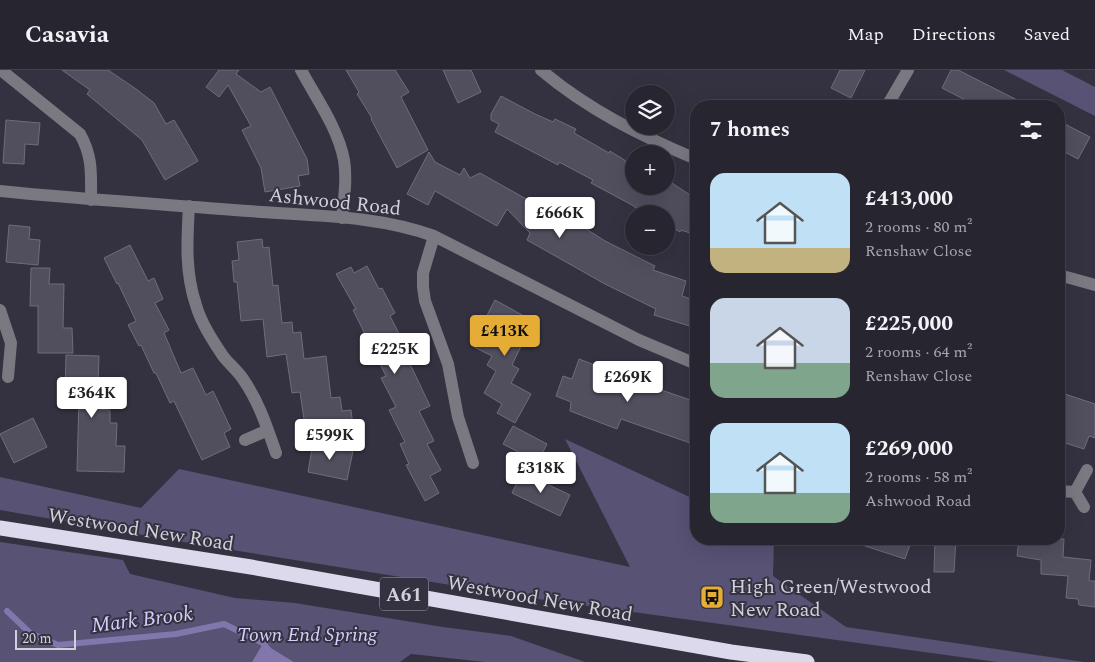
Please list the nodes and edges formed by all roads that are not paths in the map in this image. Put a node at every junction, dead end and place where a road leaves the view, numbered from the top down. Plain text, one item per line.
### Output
1 (0, 70) edge
2 (301, 70) edge
3 (541, 70) edge
4 (908, 70) edge
5 (893, 100) edge
6 (690, 156) edge
7 (0, 191) edge
8 (92, 200) junction
9 (189, 206) junction
10 (342, 218) junction
11 (434, 236) junction
12 (1065, 277) edge
13 (1095, 285) edge
14 (0, 310) edge
15 (690, 361) edge
16 (8, 377) dead end
17 (268, 430) junction
18 (245, 440) dead end
19 (276, 453) dead end
20 (473, 463) dead end
21 (1087, 470) dead end
22 (1065, 491) edge
23 (1075, 492) junction
24 (1084, 507) dead end
25 (0, 528) edge
26 (807, 662) edge

1 - 8 street
2 - 10 street
3 - 6 street
4 - 5 street
7 - 8 street, Ashwood Road
8 - 9 street, Ashwood Road
9 - 10 street, Ashwood Road
9 - 17 street
10 - 11 street, Ashwood Road
11 - 15 street, Ashwood Road
11 - 20 street
12 - 13 street
14 - 16 street
17 - 18 street
17 - 19 street
21 - 23 street
22 - 23 street
23 - 24 street
25 - 26 highway, Westwood New Road / A61

